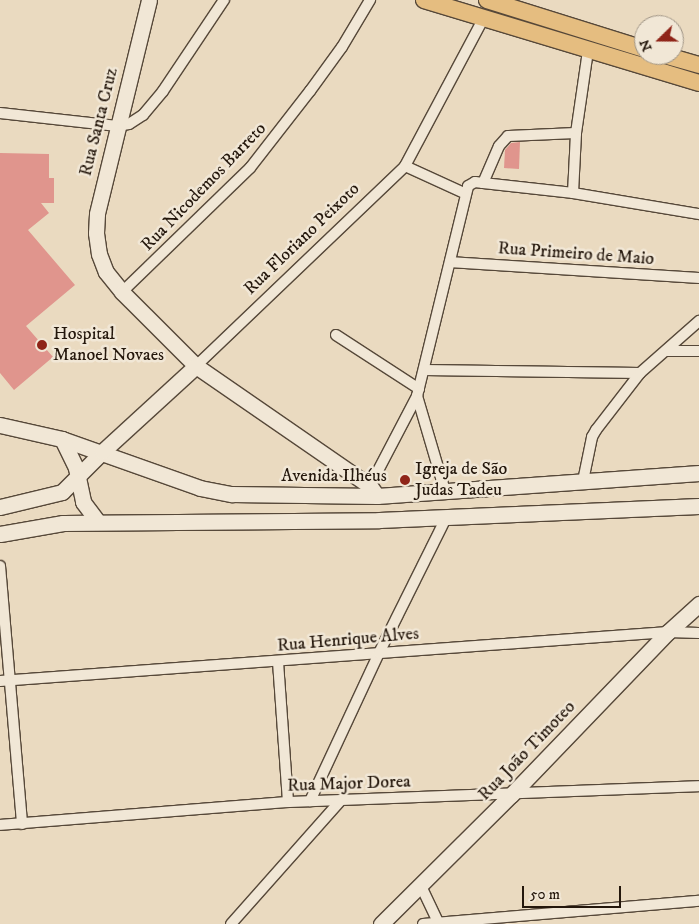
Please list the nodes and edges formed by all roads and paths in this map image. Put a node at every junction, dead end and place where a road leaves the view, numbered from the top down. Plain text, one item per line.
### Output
1 (149, 0) edge
2 (224, 0) edge
3 (370, 0) edge
4 (424, 0) edge
5 (492, 1) edge
6 (483, 19) junction
7 (634, 46) edge
8 (588, 51) junction
9 (684, 61) edge
10 (699, 66) edge
11 (699, 83) edge
12 (0, 113) edge
13 (117, 126) junction
14 (576, 133) junction
15 (405, 166) junction
16 (483, 183) junction
17 (464, 193) junction
18 (573, 193) junction
19 (699, 214) edge
20 (450, 262) junction
21 (699, 278) edge
22 (122, 292) junction
23 (699, 321) edge
24 (336, 335) dead end
25 (666, 351) junction
26 (699, 351) edge
27 (196, 366) junction
28 (424, 370) junction
29 (640, 373) junction
30 (418, 392) junction
31 (0, 425) edge
32 (62, 439) junction
33 (102, 452) junction
34 (699, 473) edge
35 (76, 477) junction
36 (583, 481) junction
37 (374, 491) junction
38 (445, 491) junction
39 (699, 506) edge
40 (0, 507) edge
41 (447, 516) junction
42 (98, 522) junction
43 (0, 534) edge
44 (0, 566) edge
45 (699, 604) edge
46 (668, 632) junction
47 (699, 633) edge
48 (379, 653) junction
49 (278, 662) junction
50 (0, 680) edge
51 (11, 680) junction
52 (699, 786) edge
53 (511, 795) junction
54 (341, 800) junction
55 (310, 801) junction
56 (288, 802) junction
57 (22, 824) junction
58 (0, 825) edge
59 (420, 884) junction
60 (699, 901) edge
61 (231, 924) edge
62 (381, 924) edge
63 (423, 924) edge
64 (439, 924) edge

1 - 13 main road, Rua Santa Cruz
2 - 13 street
3 - 22 street, Rua Nicodemos Barreto
4 - 6 main road
5 - 7 main road
6 - 8 main road
6 - 15 street, Rua Floriano Peixoto
8 - 11 main road
8 - 14 street
9 - 10 main road
12 - 13 street
13 - 22 main road, Rua Santa Cruz
14 - 16 street
14 - 18 street
15 - 17 street
15 - 27 street, Rua Floriano Peixoto
16 - 17 street
16 - 18 street
17 - 20 street
18 - 19 street
20 - 21 street, Rua Primeiro de Maio
20 - 28 street
22 - 27 main road, Rua Santa Cruz
23 - 25 street
24 - 30 street
25 - 26 street
25 - 29 street
27 - 33 main road, Rua Floriano Peixoto
27 - 37 main road, Rua Santa Cruz
28 - 29 street
28 - 30 street
29 - 36 street
30 - 37 street
30 - 38 street
31 - 32 main road, Avenida Ilhéus
32 - 33 main road, Avenida Ilhéus
32 - 35 main road
33 - 35 main road
33 - 37 main road, Avenida Ilhéus
34 - 36 main road, Avenida Ilhéus
35 - 40 main road
35 - 42 main road
36 - 38 main road, Avenida Ilhéus
37 - 38 main road, Avenida Ilhéus
39 - 41 main road
41 - 42 main road
41 - 48 street
42 - 43 main road
44 - 51 street
45 - 46 main road, Rua João Timoteo
46 - 47 street, Rua Henrique Alves
46 - 48 street, Rua Henrique Alves
46 - 53 main road, Rua João Timoteo
48 - 49 street, Rua Henrique Alves
48 - 55 street
49 - 51 street, Rua Henrique Alves
49 - 56 street
50 - 51 street, Rua Henrique Alves
51 - 57 street
52 - 53 street, Rua Major Dorea
53 - 54 street, Rua Major Dorea
53 - 59 main road, Rua João Timoteo
54 - 55 street, Rua Major Dorea
54 - 61 street
55 - 56 street, Rua Major Dorea
56 - 57 street, Rua Major Dorea
57 - 58 street, Rua Major Dorea
59 - 62 main road, Rua João Timoteo
59 - 64 street
60 - 64 street
63 - 64 street

